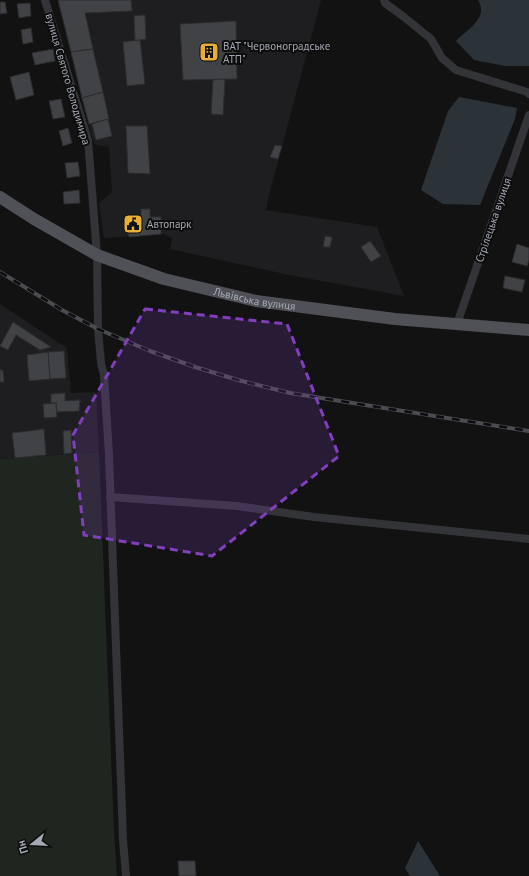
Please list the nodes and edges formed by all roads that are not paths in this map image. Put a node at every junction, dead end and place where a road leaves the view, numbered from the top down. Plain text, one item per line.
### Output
1 (45, 0) edge
2 (384, 0) edge
3 (529, 94) edge
4 (529, 115) edge
5 (0, 197) edge
6 (97, 255) junction
7 (457, 324) junction
8 (529, 330) edge
9 (110, 497) junction
10 (529, 540) edge
11 (126, 876) edge

1 - 6 street, вулиця Святого Володимира
2 - 3 street
4 - 7 street, Стрілецька вулиця
5 - 6 main road, Львівська вулиця
6 - 7 main road, Львівська вулиця
6 - 9 street, вулиця Святого Володимира
7 - 8 main road, Львівська вулиця
9 - 10 street
9 - 11 street, вулиця Святого Володимира

